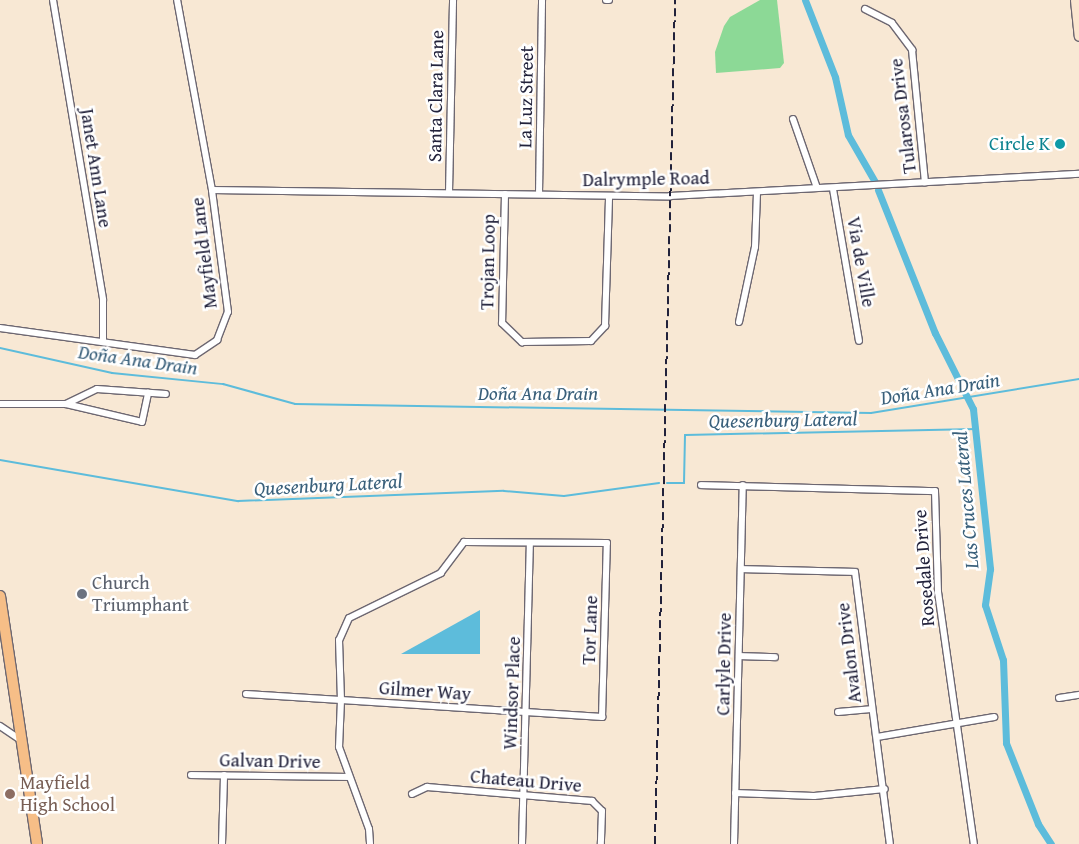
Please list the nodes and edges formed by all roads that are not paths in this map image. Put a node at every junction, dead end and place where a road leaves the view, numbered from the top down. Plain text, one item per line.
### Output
1 (53, 0) edge
2 (177, 0) edge
3 (453, 0) edge
4 (542, 0) edge
5 (1075, 0) edge
6 (865, 10) dead end
7 (1077, 20) edge
8 (1079, 36) edge
9 (793, 119) dead end
10 (1079, 174) edge
11 (925, 182) junction
12 (817, 188) junction
13 (833, 189) junction
14 (212, 190) junction
15 (450, 192) junction
16 (757, 192) junction
17 (505, 194) junction
18 (539, 194) junction
19 (609, 196) junction
20 (739, 322) dead end
21 (0, 328) edge
22 (859, 341) dead end
23 (102, 342) junction
24 (148, 393) junction
25 (166, 394) dead end
26 (0, 404) edge
27 (66, 404) junction
28 (701, 485) dead end
29 (743, 485) junction
30 (530, 543) junction
31 (741, 569) junction
32 (0, 596) edge
33 (740, 656) junction
34 (775, 657) dead end
35 (246, 694) dead end
36 (1079, 695) edge
37 (1059, 698) dead end
38 (341, 700) junction
39 (871, 709) junction
40 (527, 712) junction
41 (838, 712) dead end
42 (994, 716) dead end
43 (602, 717) joint
44 (957, 725) junction
45 (0, 726) edge
46 (877, 737) junction
47 (20, 740) junction
48 (191, 775) dead end
49 (224, 775) junction
50 (348, 777) junction
51 (885, 789) junction
52 (735, 793) junction
53 (412, 794) dead end
54 (523, 795) junction
55 (37, 844) edge
56 (222, 844) edge
57 (370, 844) edge
58 (522, 844) edge
59 (601, 844) edge
60 (734, 844) edge
61 (890, 844) edge
62 (974, 844) edge

1 - 23 street, Janet Ann Lane
2 - 14 street, Mayfield Lane
3 - 15 street, Santa Clara Lane
4 - 18 street, La Luz Street
5 - 7 street
6 - 11 street, Tularosa Drive
7 - 8 street
9 - 12 street
10 - 11 street, Dalrymple Road
11 - 13 street, Dalrymple Road
12 - 13 street, Dalrymple Road
12 - 16 street, Dalrymple Road
13 - 22 street, Via de Ville
14 - 15 street, Dalrymple Road
14 - 23 street, Mayfield Lane
15 - 17 street, Dalrymple Road
16 - 19 street, Dalrymple Road
16 - 20 street
17 - 18 street, Dalrymple Road
17 - 19 street, Trojan Loop
18 - 19 street, Dalrymple Road
21 - 23 street, Mayfield Lane
24 - 25 street
24 - 27 street
24 - 27 street
26 - 27 street
28 - 29 street, Rosedale Drive
29 - 31 street, Carlyle Drive
29 - 44 street, Rosedale Drive
30 - 38 street
30 - 40 street, Windsor Place
30 - 43 street, Tor Lane
31 - 33 street, Carlyle Drive
31 - 39 street, Avalon Drive
32 - 47 main road
33 - 34 street
33 - 52 street, Carlyle Drive
35 - 38 street, Gilmer Way
36 - 37 street
38 - 40 street, Gilmer Way
38 - 50 street
39 - 41 street
39 - 46 street, Avalon Drive
40 - 43 street, Gilmer Way
40 - 54 street, Windsor Place
42 - 44 street
44 - 46 street
44 - 62 street, Rosedale Drive
45 - 47 street
46 - 51 street, Avalon Drive
47 - 55 main road
48 - 49 street, Galvan Drive
49 - 50 street, Galvan Drive
49 - 56 street
50 - 57 street
51 - 52 street
51 - 61 street, Avalon Drive
52 - 60 street, Carlyle Drive
53 - 54 street, Chateau Drive
54 - 58 street, Windsor Place
54 - 59 street, Chateau Drive

